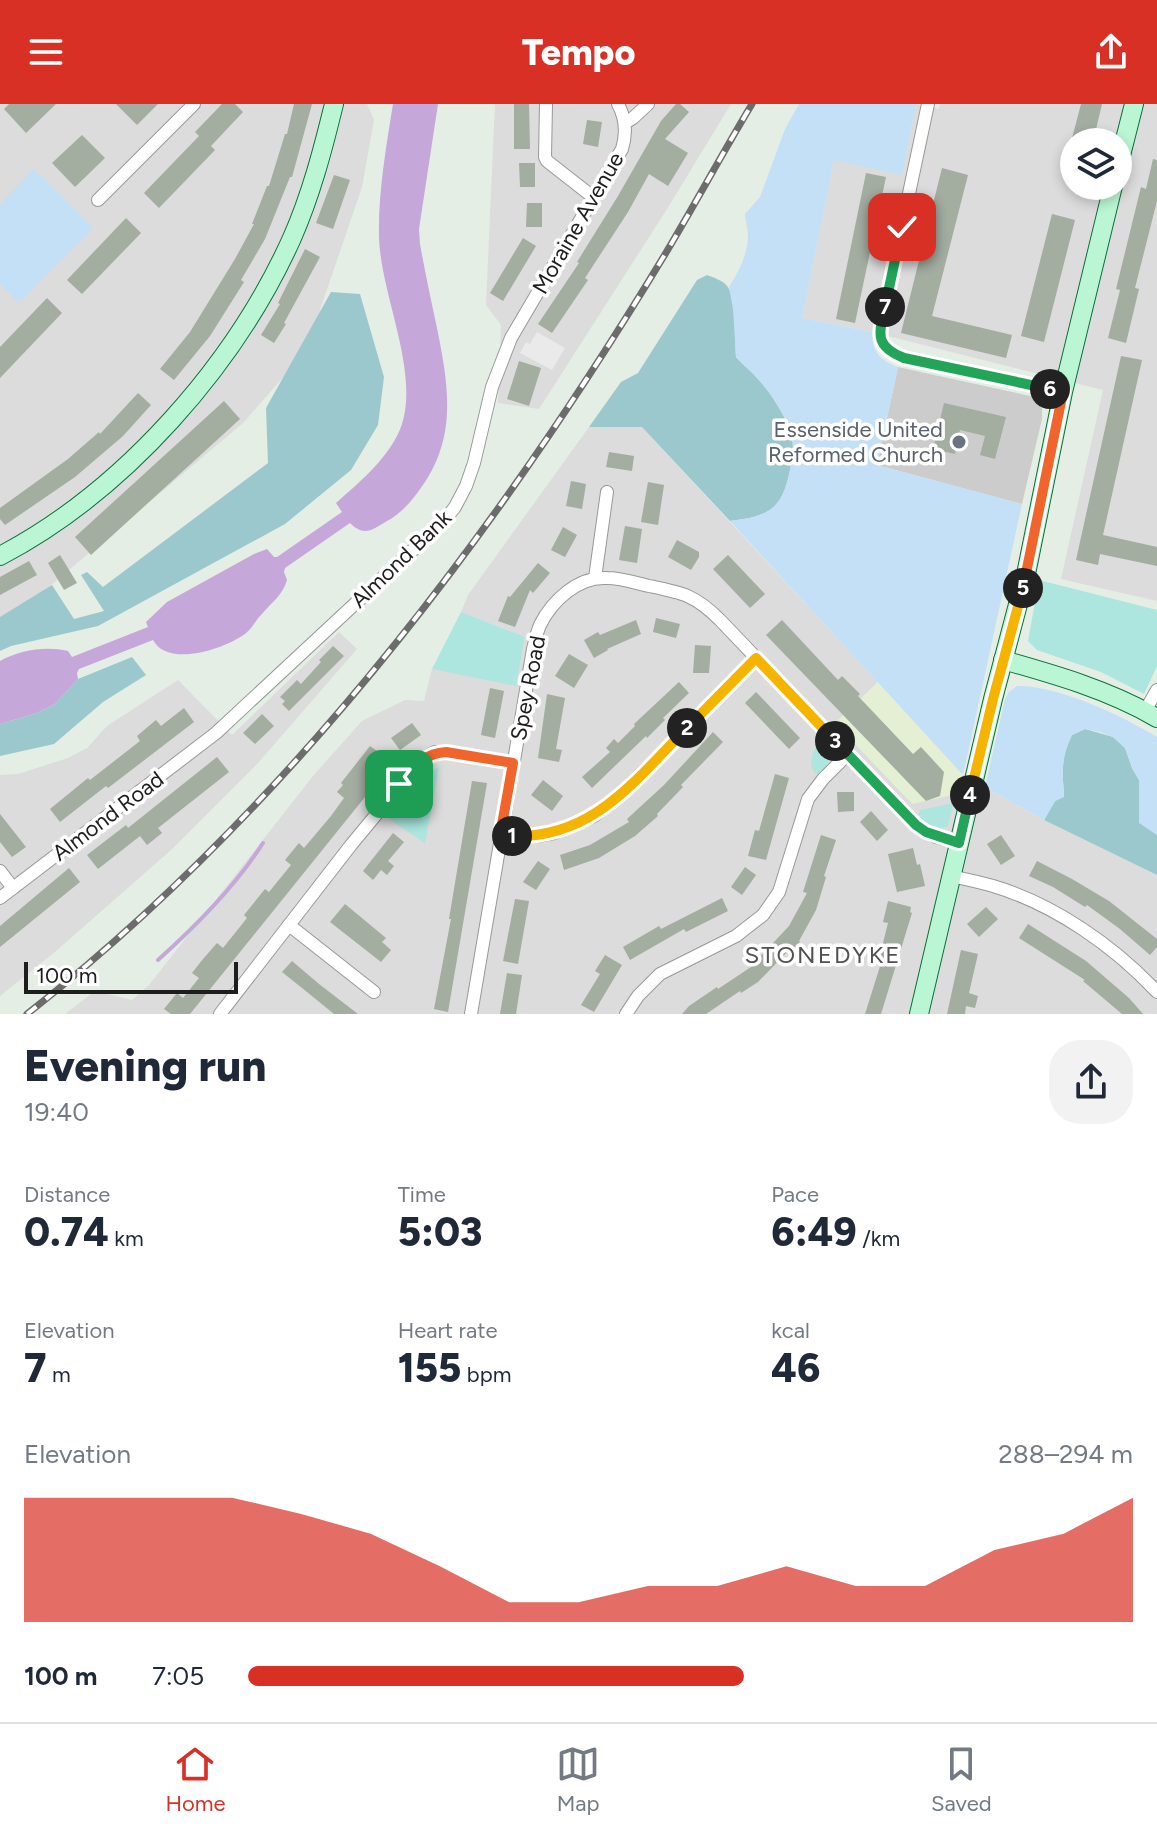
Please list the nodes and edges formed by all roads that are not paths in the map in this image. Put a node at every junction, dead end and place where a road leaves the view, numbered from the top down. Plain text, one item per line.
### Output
1 (194, 104) edge
2 (334, 104) edge
3 (546, 104) edge
4 (618, 104) edge
5 (648, 104) edge
6 (928, 104) edge
7 (1134, 104) edge
8 (625, 123) junction
9 (1128, 128) edge
10 (593, 197) junction
11 (98, 200) dead end
12 (1110, 200) edge
13 (511, 338) joint
14 (1063, 392) junction
15 (607, 492) dead end
16 (0, 556) edge
17 (595, 578) junction
18 (756, 658) junction
19 (1003, 660) junction
20 (1157, 690) edge
21 (1151, 714) edge
22 (216, 733) joint
23 (848, 754) junction
24 (513, 763) junction
25 (500, 836) junction
26 (959, 843) junction
27 (0, 871) edge
28 (951, 876) junction
29 (13, 888) junction
30 (0, 898) edge
31 (289, 925) junction
32 (374, 992) dead end
33 (1157, 992) edge
34 (220, 1014) edge
35 (471, 1014) edge
36 (626, 1014) edge
37 (919, 1014) edge

1 - 11 street
2 - 16 street
3 - 10 street
4 - 8 street, Moraine Avenue
5 - 8 street
6 - 14 street
7 - 9 street
8 - 10 street, Moraine Avenue
10 - 13 street, Moraine Avenue
12 - 14 street
13 - 22 street, Almond Bank
14 - 19 street
15 - 17 street
17 - 18 street
17 - 24 street, Spey Road
18 - 23 street
18 - 25 street
19 - 21 street
19 - 26 street
20 - 21 street
22 - 29 street, Almond Road
23 - 26 street
23 - 36 street
24 - 25 street, Spey Road
24 - 31 street
25 - 35 street, Spey Road
26 - 28 street
27 - 29 street
28 - 33 street
28 - 37 street
29 - 30 street, Almond Road
31 - 32 street
31 - 34 street

